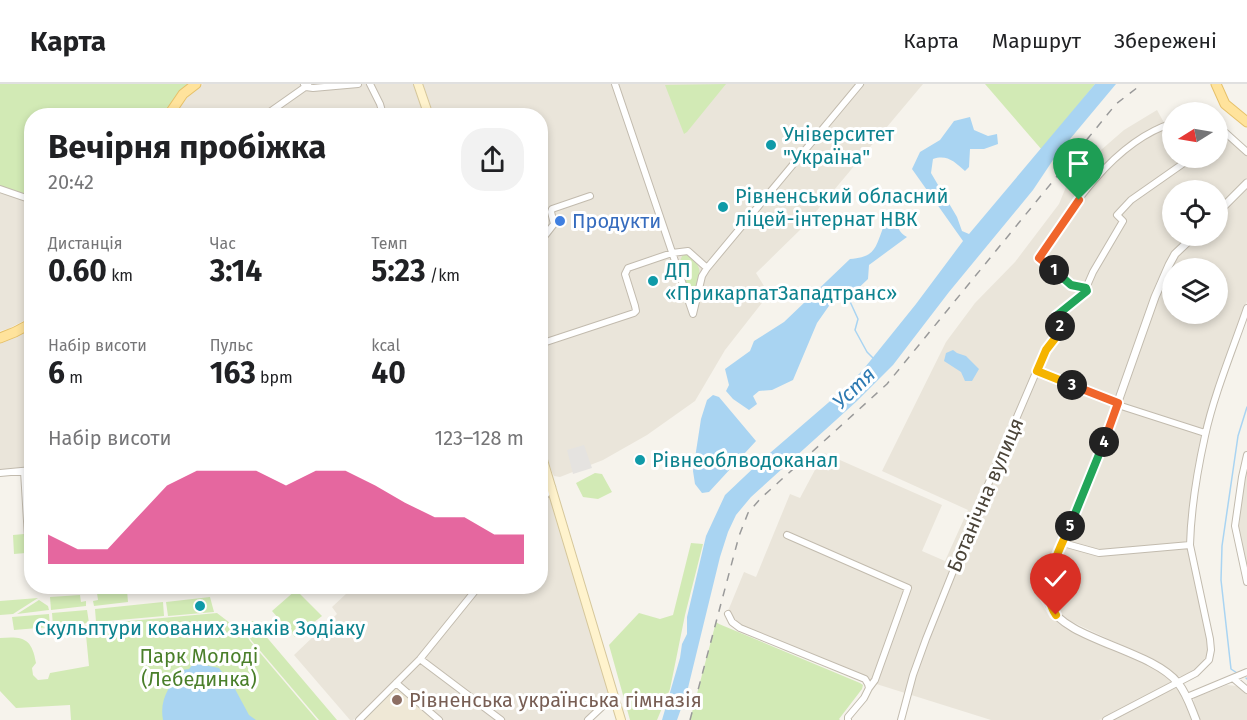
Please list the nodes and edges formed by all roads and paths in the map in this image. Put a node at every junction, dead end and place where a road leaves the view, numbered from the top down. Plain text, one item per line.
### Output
1 (195, 84) edge
2 (358, 84) edge
3 (370, 84) edge
4 (418, 84) edge
5 (615, 84) edge
6 (860, 84) edge
7 (1216, 84) edge
8 (307, 85) edge
9 (173, 108) edge
10 (275, 108) edge
11 (381, 108) edge
12 (426, 108) edge
13 (1247, 122) edge
14 (1162, 128) edge
15 (1228, 134) edge
16 (1247, 152) edge
17 (1177, 168) edge
18 (1247, 183) edge
19 (0, 189) edge
20 (590, 196) dead end
21 (24, 197) edge
22 (1228, 202) edge
23 (548, 232) edge
24 (1183, 246) edge
25 (672, 253) junction
26 (707, 268) junction
27 (1086, 288) junction
28 (1247, 308) edge
29 (24, 327) edge
30 (0, 338) edge
31 (548, 341) edge
32 (1037, 371) junction
33 (1118, 404) junction
34 (1205, 433) junction
35 (1247, 455) edge
36 (24, 471) edge
37 (0, 473) edge
38 (548, 475) edge
39 (552, 488) junction
40 (548, 493) edge
41 (788, 535) dead end
42 (1063, 543) junction
43 (1190, 545) junction
44 (1247, 582) edge
45 (473, 594) edge
46 (728, 614) dead end
47 (420, 659) junction
48 (1247, 672) edge
49 (1234, 679) junction
50 (1178, 682) junction
51 (396, 683) junction
52 (869, 688) junction
53 (1247, 690) edge
54 (1187, 697) junction
55 (615, 699) junction
56 (359, 720) edge
57 (439, 720) edge
58 (501, 720) edge
59 (588, 720) edge
60 (621, 720) edge
61 (848, 720) edge
62 (901, 720) edge
63 (1106, 720) edge
64 (1196, 720) edge

1 - 9 main road
2 - 8 street
3 - 11 street
4 - 12 main road
5 - 25 street
6 - 26 street
7 - 13 main road
8 - 10 street
14 - 27 street
15 - 16 street
17 - 27 street, Ботанічна вулиця
18 - 22 street
19 - 21 street
20 - 23 street
24 - 33 street
25 - 26 street
25 - 26 street
25 - 31 street
27 - 32 street, Ботанічна вулиця
28 - 34 street
29 - 30 main road
32 - 33 street
32 - 62 street, Ботанічна вулиця
33 - 34 street
33 - 42 street
34 - 43 street
35 - 44 street
36 - 37 street
38 - 39 main road
39 - 40 street
39 - 55 main road
41 - 52 street
42 - 43 street
42 - 50 street
43 - 50 street
45 - 47 street
46 - 52 street
47 - 51 street
47 - 58 street
48 - 49 street
49 - 53 street
49 - 54 street
50 - 54 street
50 - 63 street
51 - 56 street
51 - 57 street
52 - 61 street
54 - 64 street
55 - 59 street
55 - 60 main road

